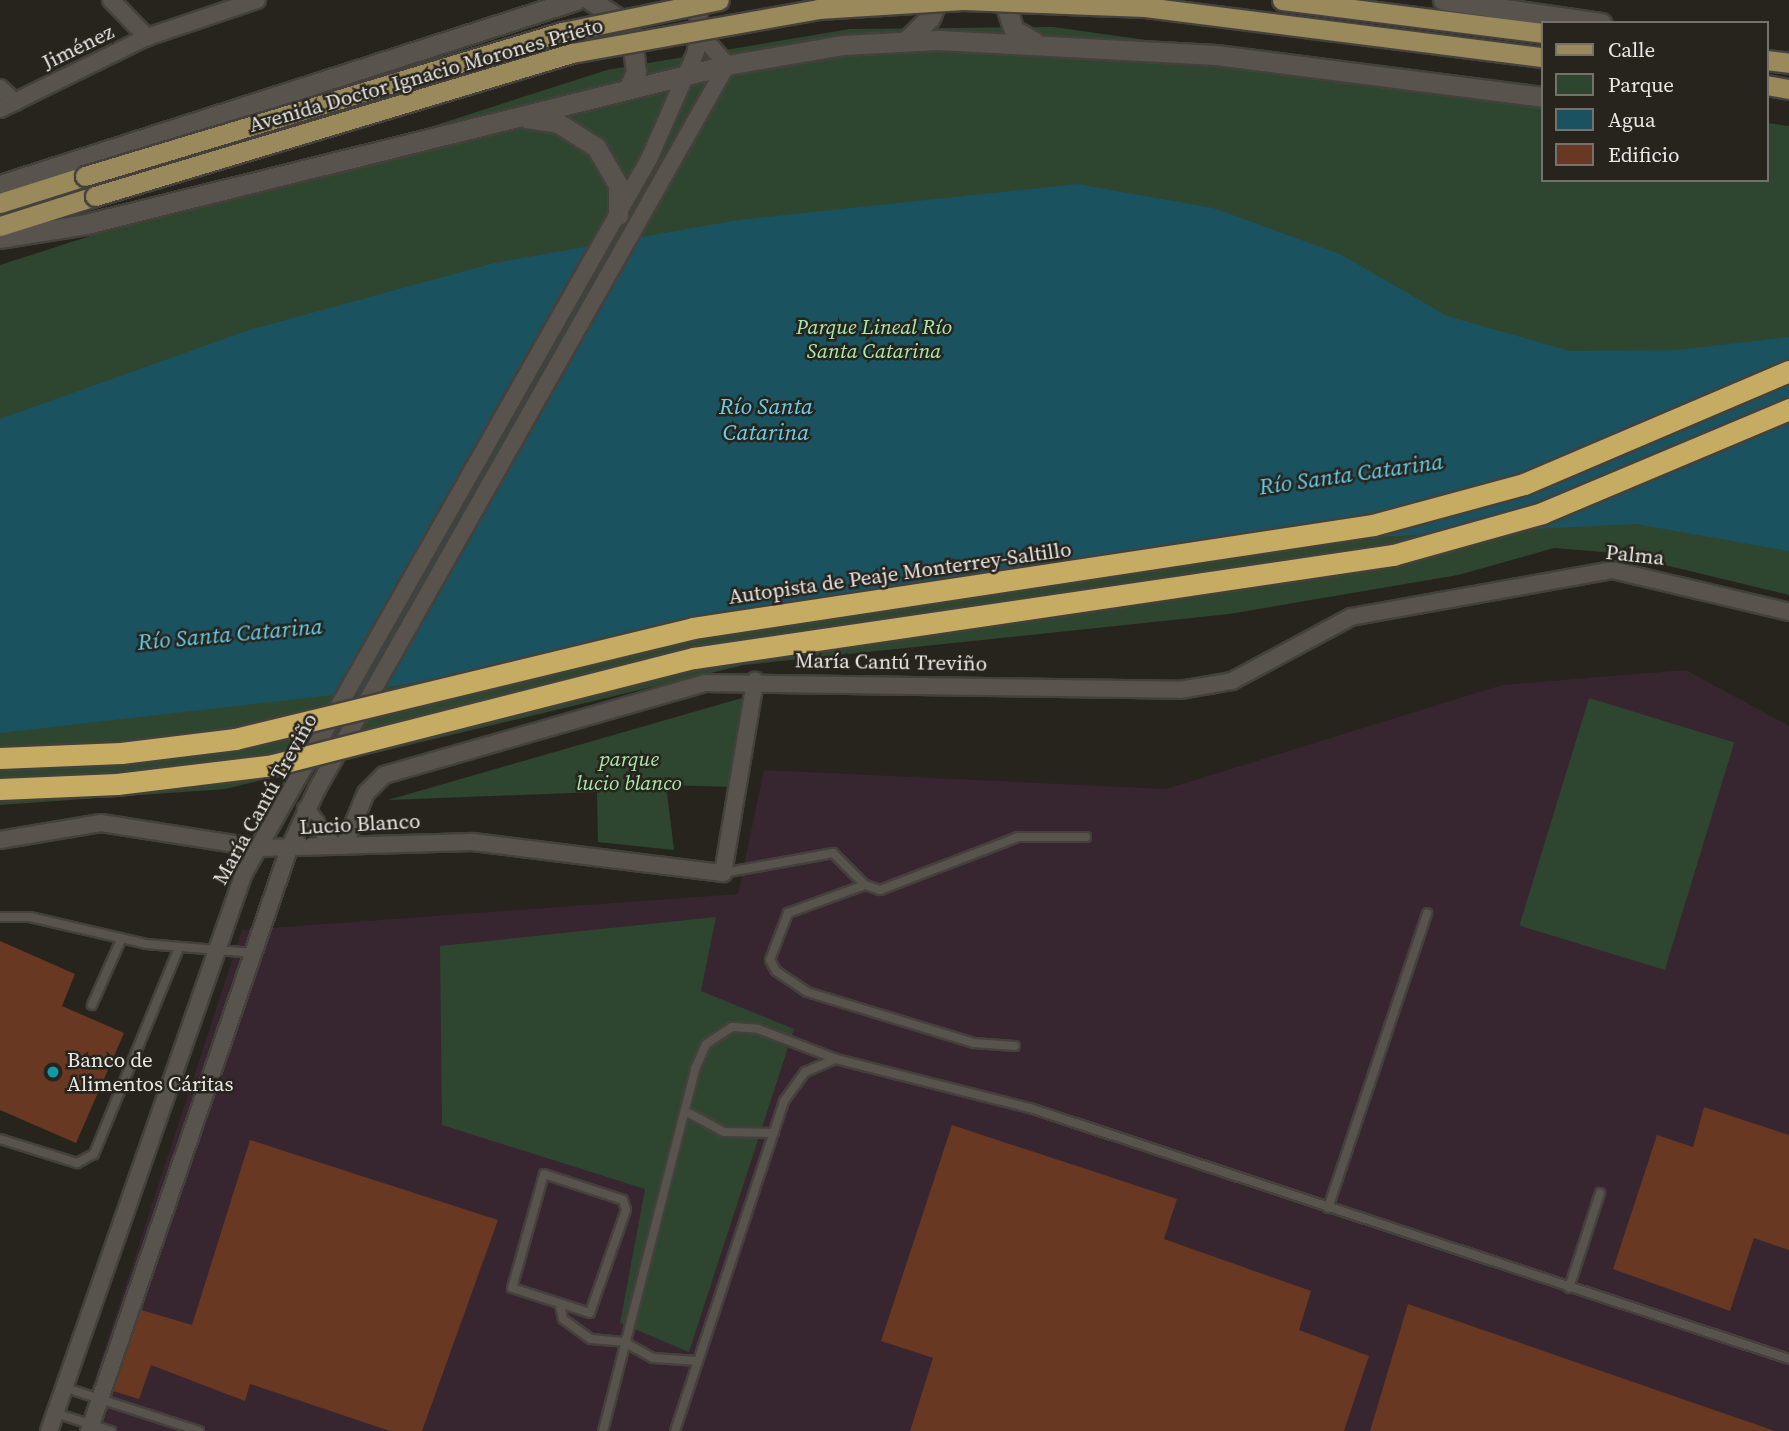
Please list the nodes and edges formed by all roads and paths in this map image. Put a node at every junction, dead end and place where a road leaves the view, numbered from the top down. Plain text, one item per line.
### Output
1 (111, 0) edge
2 (257, 0) edge
3 (576, 0) edge
4 (590, 0) edge
5 (700, 0) edge
6 (719, 0) edge
7 (937, 0) edge
8 (1004, 0) edge
9 (1282, 0) edge
10 (1443, 0) edge
11 (1587, 21) edge
12 (1540, 33) edge
13 (701, 35) junction
14 (147, 37) junction
15 (908, 39) junction
16 (1042, 43) junction
17 (1768, 53) edge
18 (1540, 57) edge
19 (1768, 60) edge
20 (1789, 62) edge
21 (727, 65) junction
22 (688, 74) junction
23 (1768, 85) edge
24 (0, 88) edge
25 (628, 89) junction
26 (1789, 89) edge
27 (1540, 97) edge
28 (7, 106) edge
29 (509, 118) junction
30 (0, 185) edge
31 (0, 203) edge
32 (614, 223) junction
33 (0, 226) edge
34 (0, 238) edge
35 (1789, 371) edge
36 (1789, 409) edge
37 (1474, 594) joint
38 (1789, 612) edge
39 (755, 681) junction
40 (0, 758) edge
41 (0, 789) edge
42 (306, 810) junction
43 (1086, 837) dead end
44 (0, 840) edge
45 (345, 846) junction
46 (261, 848) junction
47 (289, 849) junction
48 (723, 873) junction
49 (865, 885) junction
50 (1427, 914) dead end
51 (0, 917) edge
52 (121, 940) junction
53 (179, 948) junction
54 (213, 948) junction
55 (253, 953) junction
56 (92, 1005) dead end
57 (1015, 1046) dead end
58 (836, 1059) junction
59 (684, 1111) junction
60 (774, 1133) junction
61 (0, 1139) edge
62 (1600, 1192) dead end
63 (1328, 1208) junction
64 (1569, 1288) junction
65 (560, 1305) junction
66 (624, 1342) junction
67 (1789, 1359) edge
68 (698, 1362) junction
69 (63, 1387) junction
70 (99, 1399) junction
71 (55, 1413) junction
72 (90, 1428) edge
73 (50, 1431) edge
74 (111, 1431) edge
75 (199, 1431) edge
76 (603, 1431) edge
77 (675, 1431) edge

1 - 14 street
2 - 14 street, Jiménez
3 - 30 street, Avenida Doctor Ignacio Morones Prieto
4 - 25 street
5 - 13 street
6 - 31 main road, Avenida Doctor Ignacio Morones Prieto, bridge
7 - 15 street
8 - 16 street
9 - 12 main road
10 - 11 street
13 - 21 street
13 - 22 street, María Cantú Treviño
14 - 28 street, Jiménez
15 - 16 street
15 - 21 street
16 - 27 street
17 - 20 street
18 - 33 main road, Avenida Doctor Ignacio Morones Prieto, bridge
19 - 20 main road
21 - 22 street
21 - 42 street, María Cantú Treviño, bridge
22 - 25 street
22 - 32 street, María Cantú Treviño
23 - 26 main road
24 - 28 street
25 - 29 street
29 - 32 street
29 - 34 street
32 - 46 street, María Cantú Treviño, bridge
35 - 40 highway, Autopista de Peaje Monterrey-Saltillo, bridge
36 - 41 highway, bridge
37 - 38 street, Palma
37 - 39 street, María Cantú Treviño
39 - 45 street, María Cantú Treviño
39 - 48 street
42 - 45 street, María Cantú Treviño
42 - 47 street, María Cantú Treviño
43 - 49 lane
44 - 46 street, Lucio Blanco
45 - 47 street, Lucio Blanco
45 - 48 street, Lucio Blanco
46 - 47 street, Lucio Blanco
46 - 54 street, María Cantú Treviño
47 - 55 street, María Cantú Treviño
48 - 49 lane
49 - 57 lane
50 - 63 lane
51 - 52 lane
52 - 53 lane
52 - 56 lane
53 - 54 lane
53 - 61 lane
54 - 55 lane
54 - 69 street, María Cantú Treviño
55 - 70 street, María Cantú Treviño
58 - 59 lane
58 - 60 lane
58 - 63 lane
59 - 60 lane
59 - 66 lane
60 - 68 lane
62 - 64 lane
63 - 64 lane
64 - 67 lane
65 - 65 lane
65 - 66 lane
66 - 68 lane
66 - 76 lane
68 - 77 lane
69 - 70 lane
69 - 71 street, María Cantú Treviño
70 - 72 street, María Cantú Treviño
70 - 75 lane
71 - 72 lane
71 - 73 street, María Cantú Treviño
72 - 74 lane

